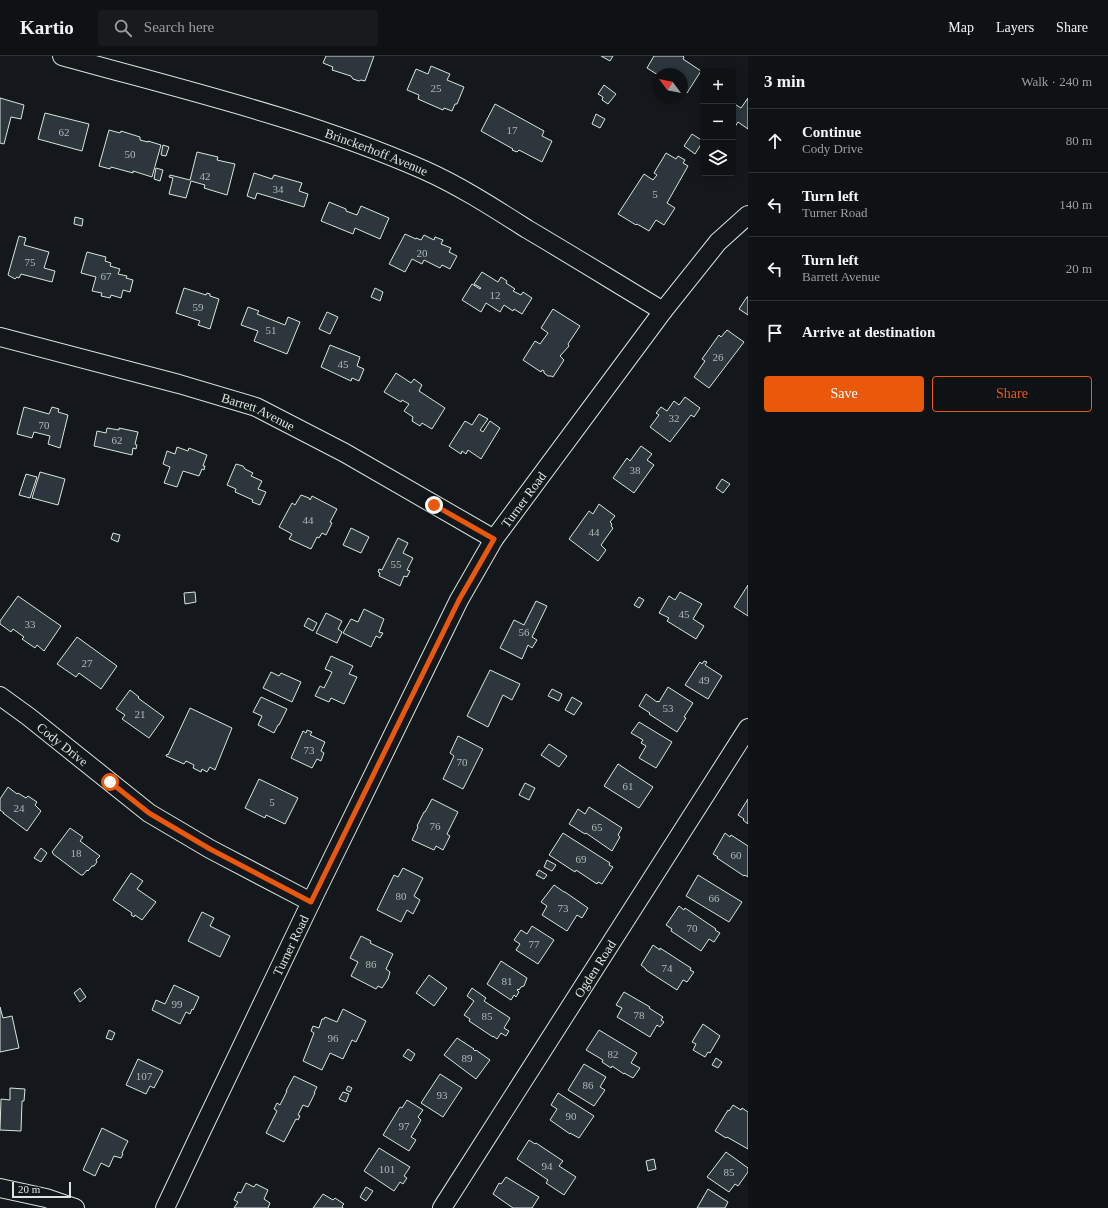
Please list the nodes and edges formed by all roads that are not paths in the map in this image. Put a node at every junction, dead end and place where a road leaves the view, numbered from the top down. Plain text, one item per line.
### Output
1 (62, 56) edge
2 (748, 215) edge
3 (663, 311) junction
4 (0, 337) edge
5 (494, 539) junction
6 (0, 696) edge
7 (748, 728) edge
8 (311, 902) junction
9 (0, 1188) edge
10 (75, 1208) edge
11 (165, 1208) edge
12 (442, 1208) edge

1 - 3 street, Brinckerhoff Avenue
2 - 3 street, Turner Road
3 - 5 street, Turner Road
4 - 5 street, Barrett Avenue
5 - 8 street, Turner Road
6 - 8 street, Cody Drive
7 - 12 street, Ogden Road
8 - 11 street, Turner Road
9 - 10 street

